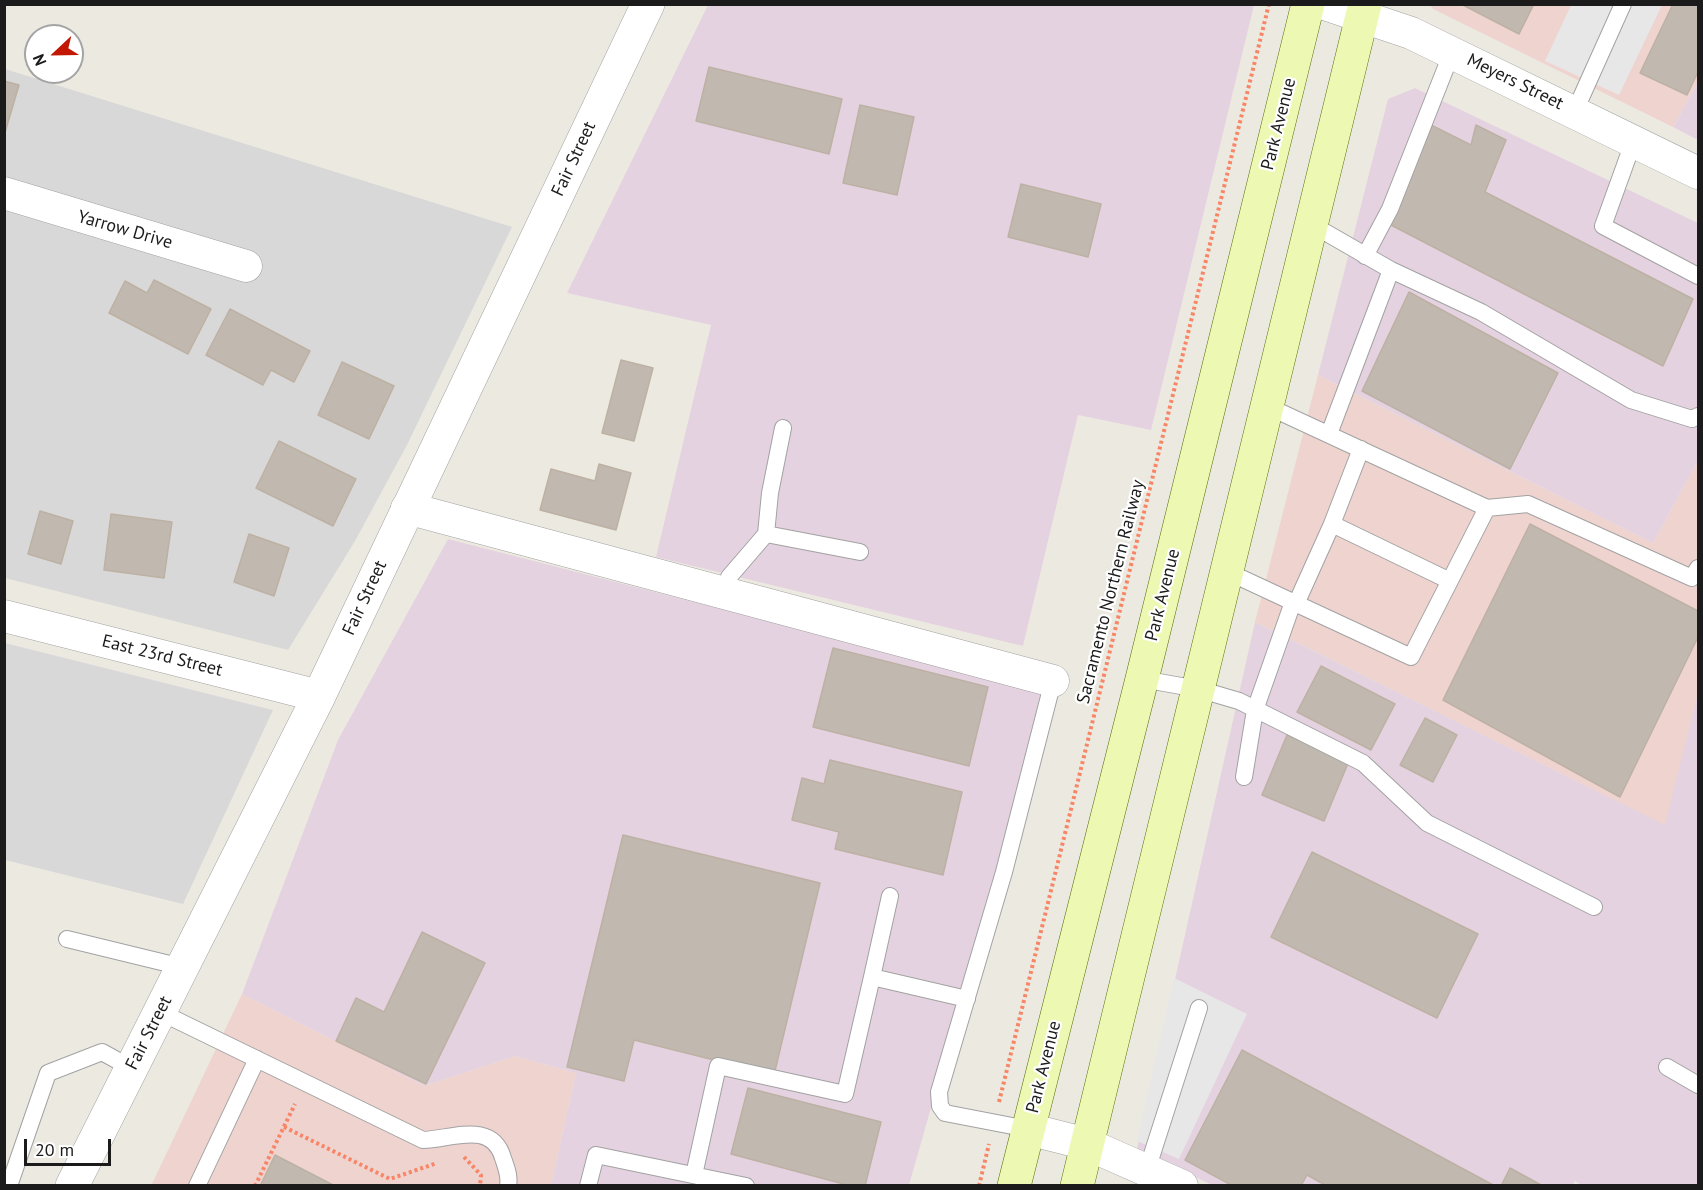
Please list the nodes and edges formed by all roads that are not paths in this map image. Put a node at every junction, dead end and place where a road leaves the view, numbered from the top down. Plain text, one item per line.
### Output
1 (1308, 4) edge
2 (1325, 4) edge
3 (1623, 4) edge
4 (641, 9) edge
5 (1364, 10) edge
6 (1452, 52) junction
7 (1575, 111) junction
8 (1634, 140) junction
9 (1698, 172) edge
10 (4, 193) edge
11 (1311, 224) junction
12 (1365, 256) junction
13 (246, 266) dead end
14 (1391, 270) junction
15 (1698, 276) edge
16 (1267, 406) junction
17 (1698, 416) edge
18 (783, 428) dead end
19 (1329, 434) junction
20 (1361, 449) junction
21 (407, 508) junction
22 (1487, 508) junction
23 (1332, 524) junction
24 (766, 534) junction
25 (860, 552) dead end
26 (1698, 568) edge
27 (1226, 571) junction
28 (1448, 580) junction
29 (725, 594) junction
30 (1295, 603) junction
31 (4, 616) edge
32 (1142, 679) junction
33 (1053, 681) joint
34 (1198, 689) junction
35 (319, 696) junction
36 (1255, 710) junction
37 (1244, 777) dead end
38 (890, 896) dead end
39 (1594, 907) dead end
40 (67, 939) dead end
41 (182, 967) junction
42 (872, 977) junction
43 (966, 999) junction
44 (1199, 1008) dead end
45 (160, 1012) junction
46 (257, 1059) junction
47 (1667, 1067) dead end
48 (131, 1068) junction
49 (1698, 1085) edge
50 (1028, 1129) junction
51 (1087, 1144) junction
52 (1148, 1170) junction
53 (694, 1175) junction
54 (9, 1185) edge
55 (72, 1185) edge
56 (197, 1185) edge
57 (508, 1185) edge
58 (588, 1185) edge
59 (746, 1185) edge
60 (1014, 1185) edge
61 (1077, 1185) edge
62 (1182, 1185) edge

1 - 32 main road, Park Avenue
2 - 5 street, Meyers Street
3 - 7 lane
4 - 21 street, Fair Street
5 - 6 street, Meyers Street
5 - 11 main road
6 - 7 street, Meyers Street
6 - 12 lane
7 - 8 street, Meyers Street
8 - 9 street, Meyers Street
8 - 15 lane
10 - 13 street, Yarrow Drive
11 - 12 lane
11 - 16 main road
12 - 14 lane
14 - 17 lane
14 - 19 lane
16 - 19 lane
16 - 27 main road
18 - 24 lane
19 - 20 lane
20 - 22 lane
20 - 23 lane
21 - 29 street
21 - 35 street, Fair Street
22 - 26 lane
22 - 28 lane
23 - 28 lane
23 - 30 lane
24 - 25 lane
24 - 29 lane
27 - 30 lane
27 - 34 main road
28 - 30 lane
29 - 33 street
30 - 36 lane
31 - 35 street, East 23rd Street
32 - 34 lane
32 - 50 main road, Park Avenue
33 - 43 lane
34 - 36 lane
34 - 51 main road
35 - 41 street, Fair Street
36 - 37 lane
36 - 39 lane
38 - 42 lane
40 - 41 lane
41 - 45 street, Fair Street
42 - 43 lane
42 - 53 lane
43 - 50 lane
44 - 52 lane
45 - 46 lane
45 - 48 street, Fair Street
46 - 56 lane
46 - 57 lane
47 - 49 lane
48 - 54 lane
48 - 55 street, Fair Street
50 - 51 street
50 - 60 main road, Park Avenue
51 - 52 street
51 - 61 main road
52 - 62 street
53 - 58 lane
53 - 59 lane

